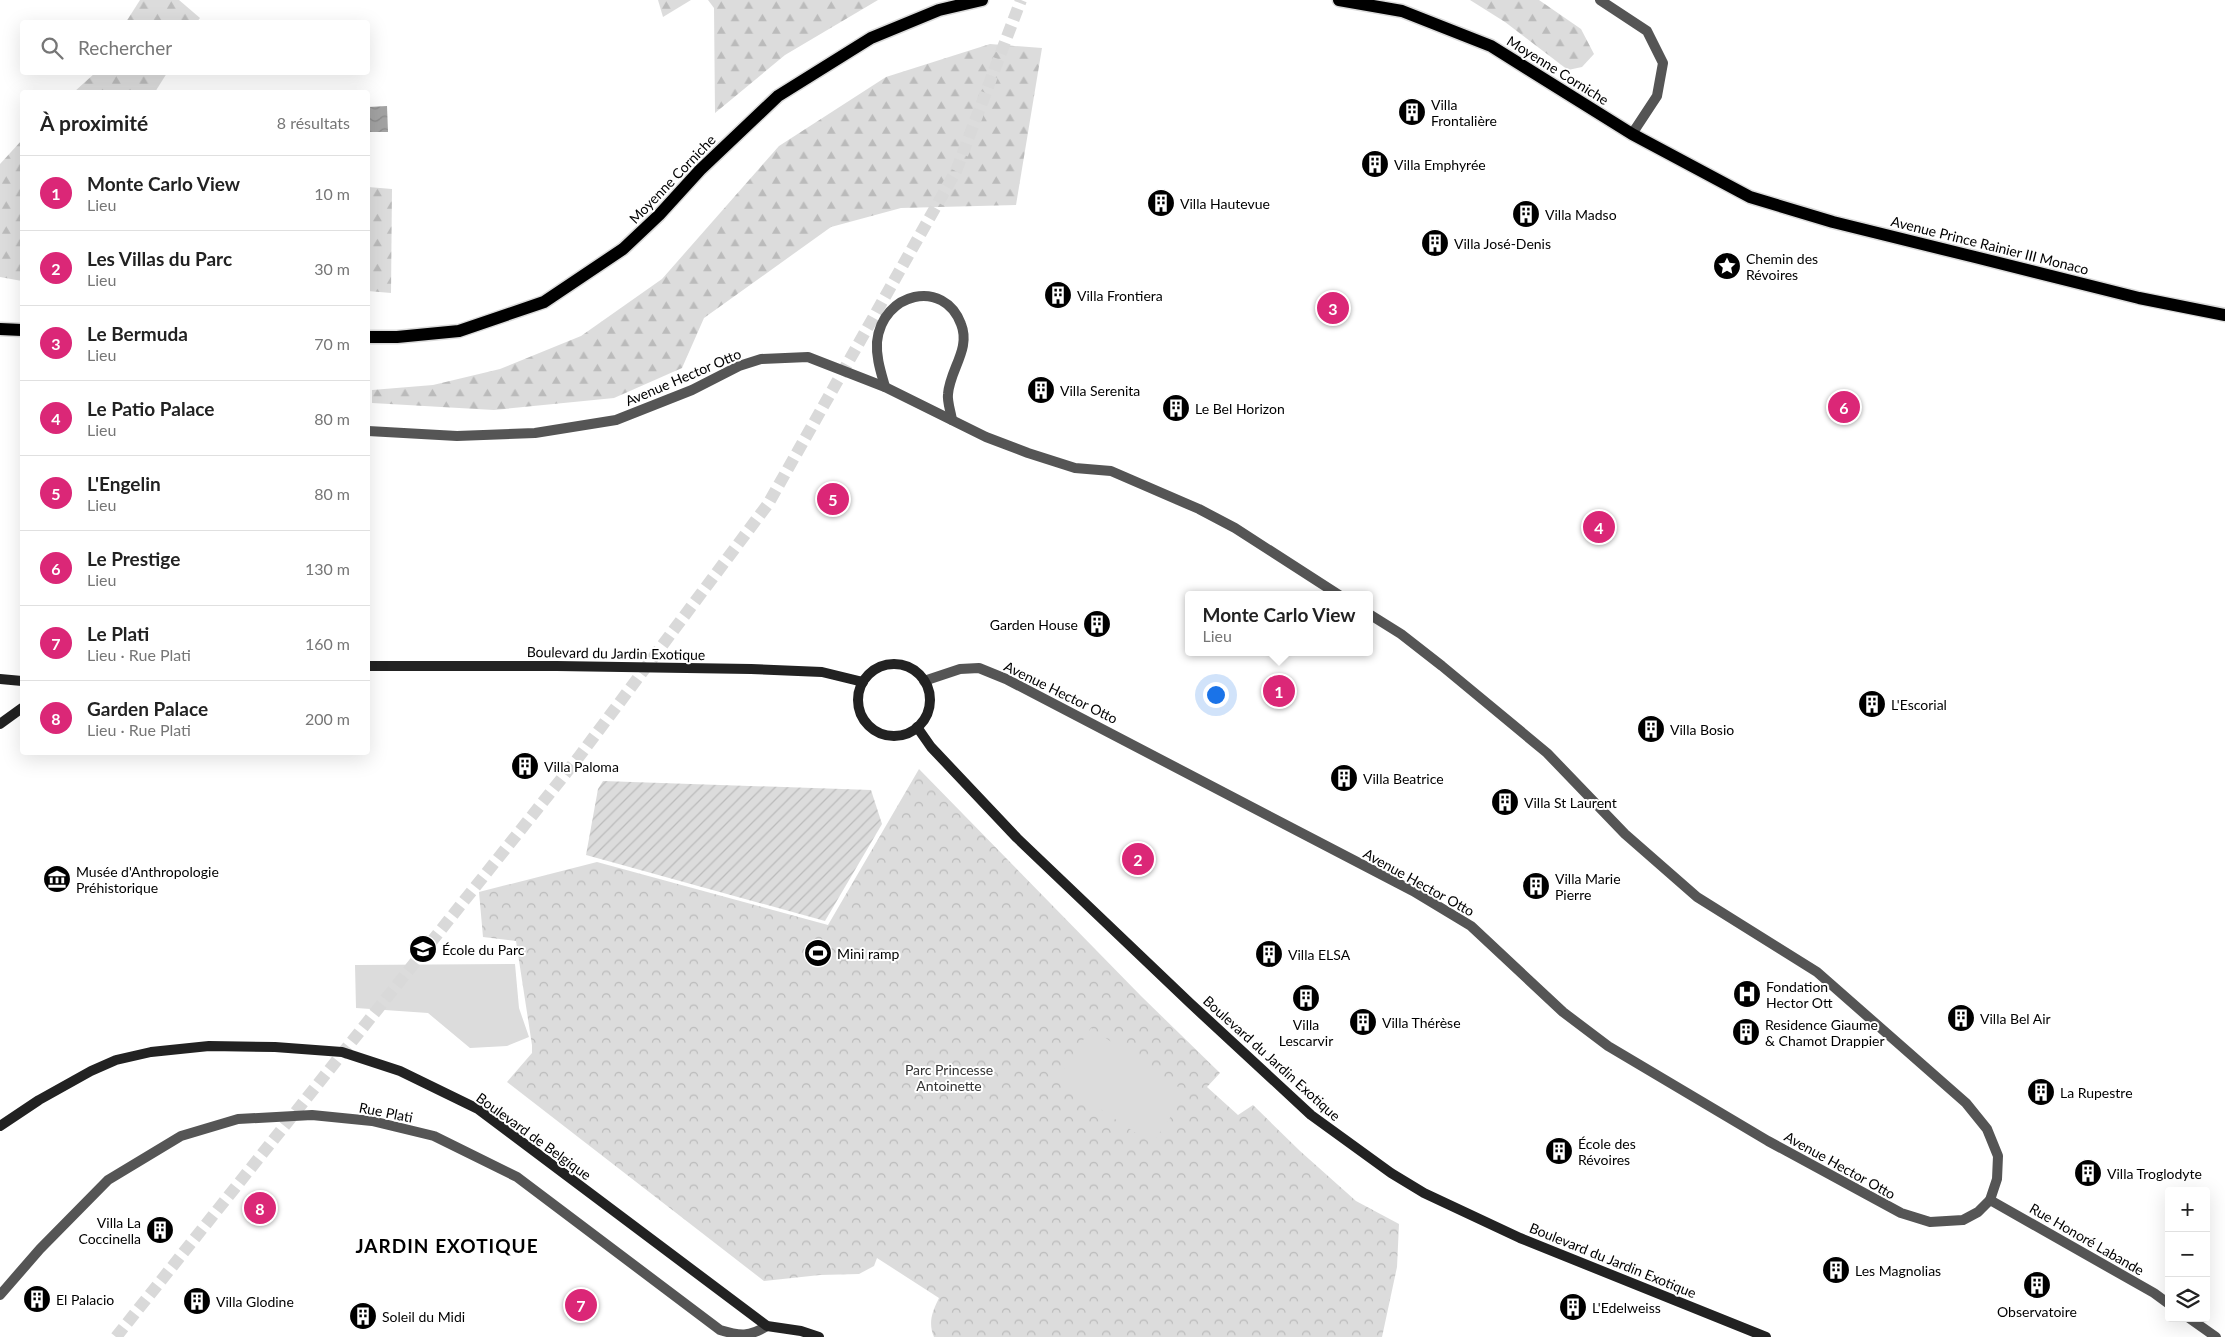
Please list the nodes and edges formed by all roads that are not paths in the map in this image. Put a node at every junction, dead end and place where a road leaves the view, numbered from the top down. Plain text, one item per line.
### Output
1 (982, 0) edge
2 (1338, 0) edge
3 (1600, 0) edge
4 (1632, 134) junction
5 (1750, 197) joint
6 (2225, 315) edge
7 (0, 329) edge
8 (20, 330) edge
9 (370, 337) edge
10 (885, 387) junction
11 (952, 420) junction
12 (370, 431) edge
13 (1333, 591) edge
14 (1373, 616) edge
15 (370, 666) edge
16 (0, 679) edge
17 (20, 681) edge
18 (924, 681) junction
19 (863, 682) junction
20 (20, 709) edge
21 (0, 724) edge
22 (917, 727) junction
23 (0, 1126) edge
24 (1990, 1200) junction
25 (0, 1295) edge
26 (2165, 1301) edge
27 (2195, 1322) edge
28 (767, 1326) junction
29 (770, 1337) edge
30 (819, 1337) edge
31 (1766, 1337) edge
32 (2216, 1337) edge

1 - 9 main road, Moyenne Corniche
2 - 4 main road, Moyenne Corniche
3 - 4 street
4 - 5 main road, Moyenne Corniche
5 - 6 main road, Avenue Prince Rainier III Monaco
7 - 8 main road
10 - 11 street, Avenue Hector Otto
10 - 11 street
10 - 12 street, Avenue Hector Otto
11 - 13 street, Avenue Hector Otto
14 - 24 street
15 - 19 main road, Boulevard du Jardin Exotique
16 - 17 main road
18 - 19 main road
18 - 22 main road
18 - 24 street, Avenue Hector Otto
19 - 22 main road
20 - 21 main road
22 - 31 main road, Boulevard du Jardin Exotique
23 - 28 main road, Boulevard de Belgique
24 - 26 street, Rue Honoré Labande
25 - 28 street, Rue Plati
27 - 32 street
28 - 29 main road
28 - 30 main road, Boulevard de Belgique

